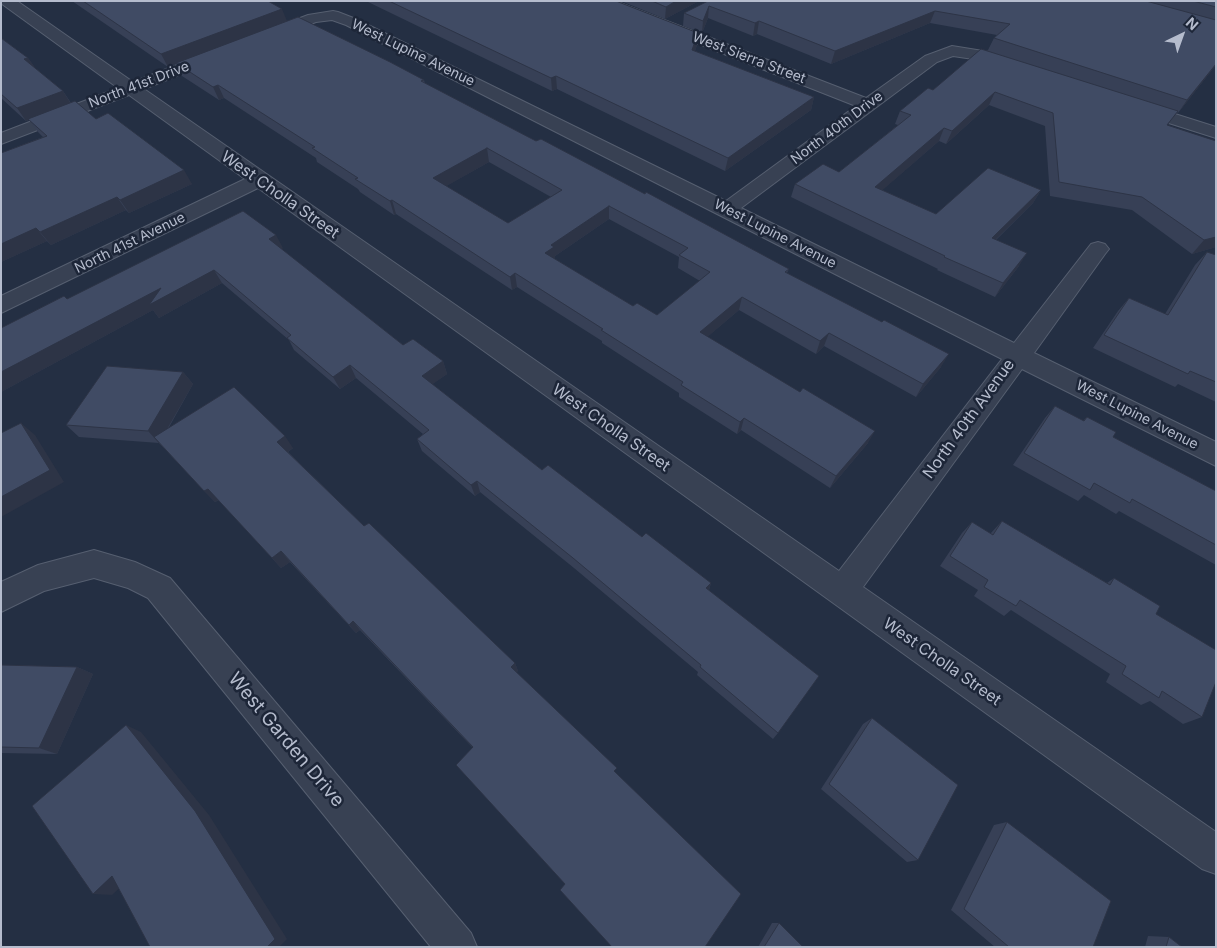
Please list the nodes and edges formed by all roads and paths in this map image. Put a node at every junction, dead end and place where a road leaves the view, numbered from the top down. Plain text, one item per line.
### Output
1 (7, 1) edge
2 (602, 1) edge
3 (683, 18) dead end
4 (666, 26) junction
5 (259, 39) edge
6 (232, 49) edge
7 (1027, 70) edge
8 (130, 88) junction
9 (1119, 101) edge
10 (868, 105) junction
11 (1215, 131) edge
12 (1, 139) edge
13 (259, 180) junction
14 (726, 210) junction
15 (1098, 248) dead end
16 (1, 305) edge
17 (1017, 355) junction
18 (1216, 455) edge
19 (842, 591) junction
20 (1, 598) edge
21 (1216, 855) edge
22 (457, 947) edge

1 - 8 street, West Cholla Street
2 - 4 street, West Sierra Street
3 - 4 street
4 - 10 street, West Sierra Street
5 - 14 street, West Lupine Avenue
6 - 8 street, North 41st Drive
7 - 10 street, North 40th Drive
8 - 12 street, North 41st Drive
8 - 13 street, West Cholla Street
9 - 11 street
10 - 14 street, North 40th Drive
13 - 16 street, North 41st Avenue
13 - 19 street, West Cholla Street
14 - 17 street, West Lupine Avenue
15 - 17 street, North 40th Avenue
17 - 18 street, West Lupine Avenue
17 - 19 street, North 40th Avenue
19 - 21 street, West Cholla Street
20 - 22 street, West Garden Drive

